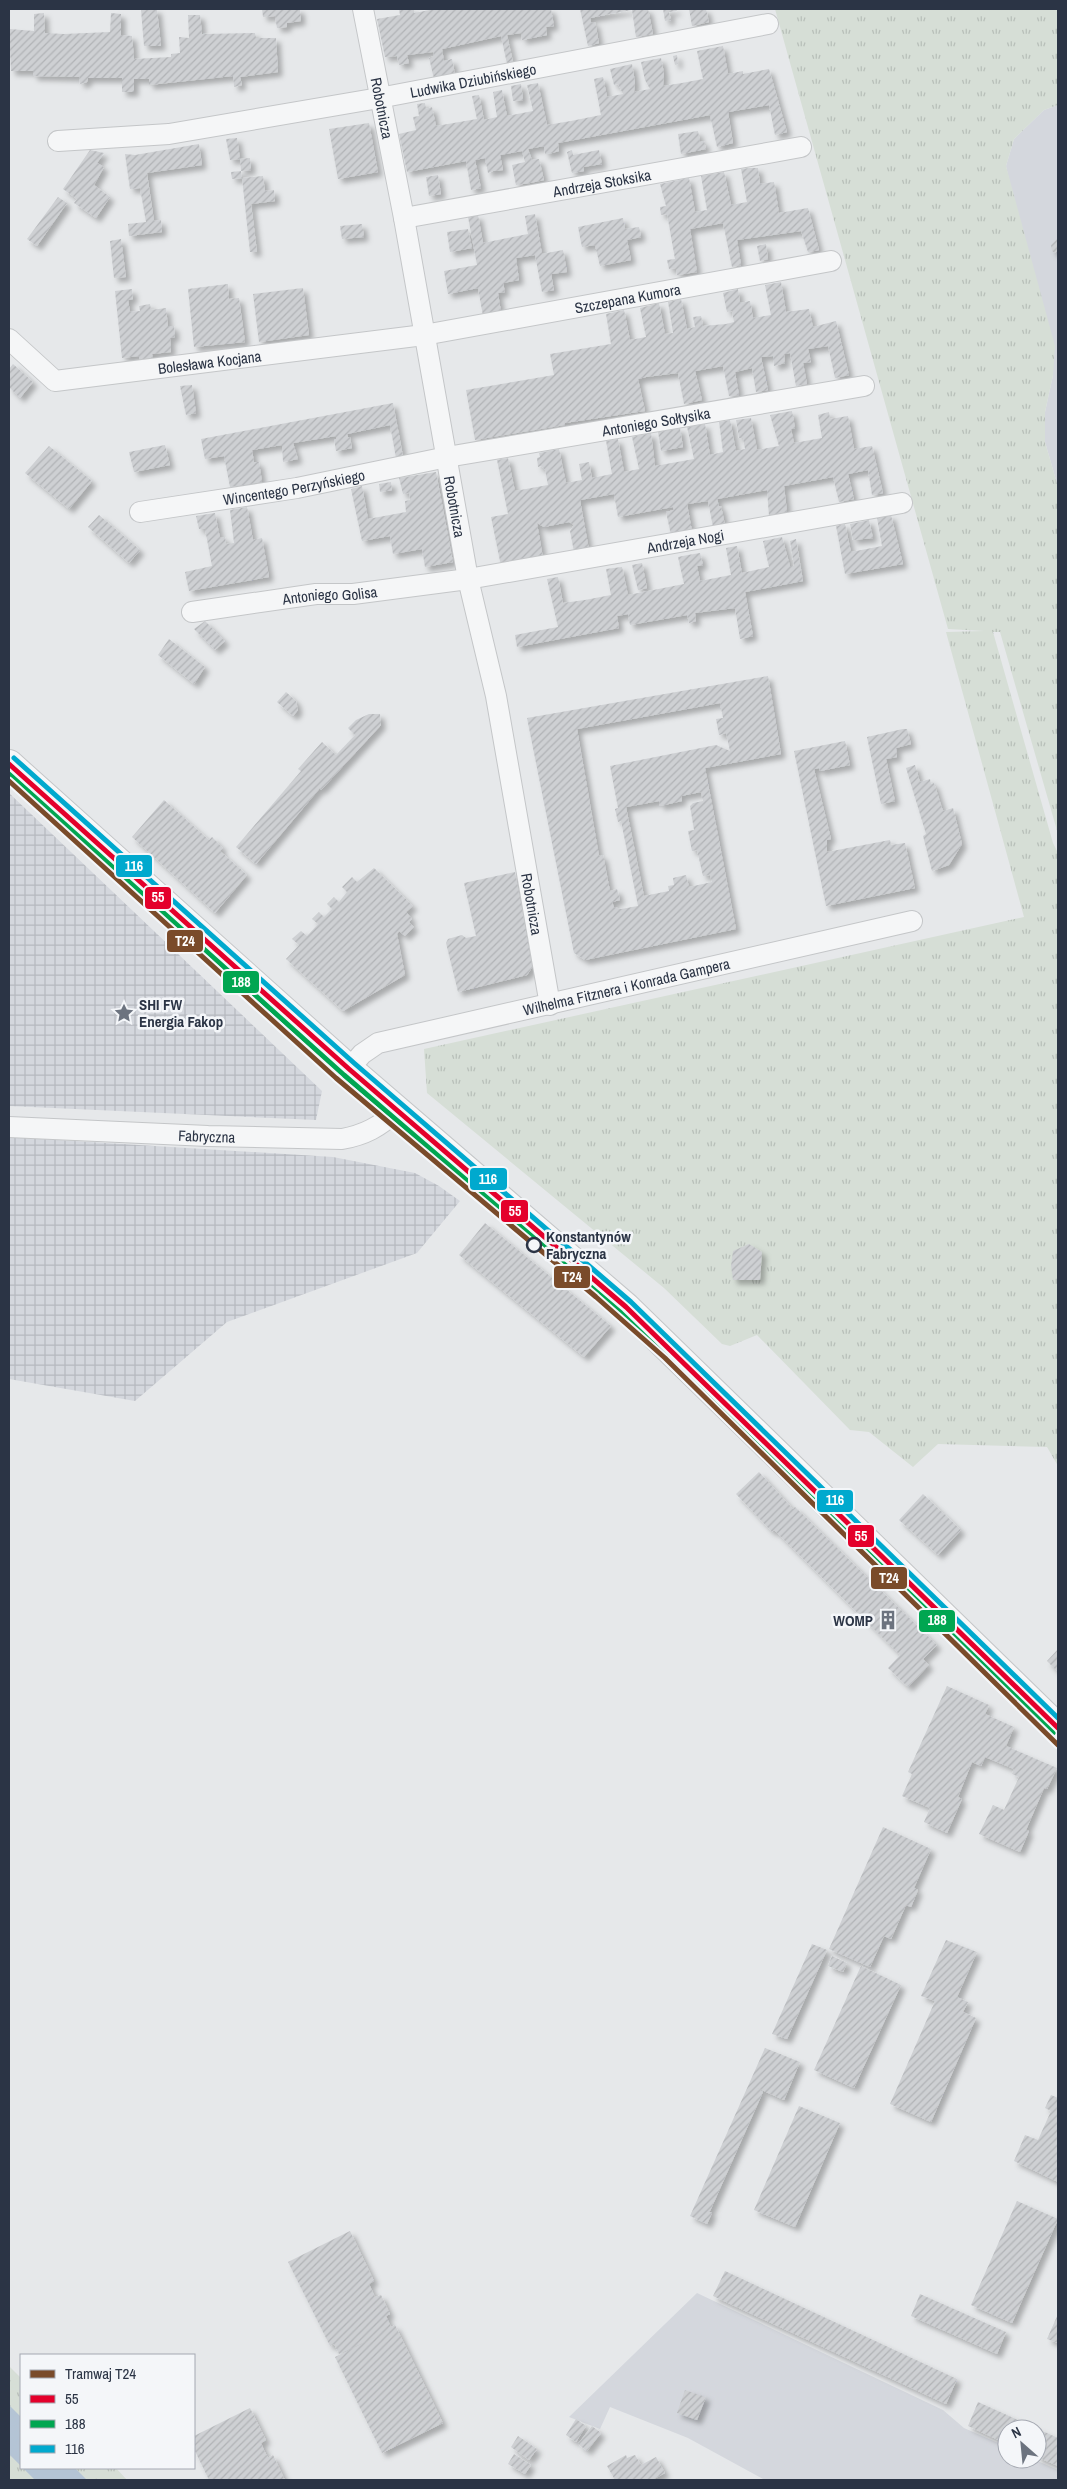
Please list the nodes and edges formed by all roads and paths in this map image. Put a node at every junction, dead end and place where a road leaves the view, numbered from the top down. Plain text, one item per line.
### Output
1 (363, 9) edge
2 (768, 24) dead end
3 (379, 98) junction
4 (58, 141) dead end
5 (801, 147) dead end
6 (404, 218) junction
7 (830, 261) dead end
8 (424, 335) junction
9 (9, 339) edge
10 (864, 386) dead end
11 (447, 457) junction
12 (902, 503) dead end
13 (140, 512) dead end
14 (468, 579) junction
15 (192, 612) dead end
16 (9, 764) edge
17 (912, 921) dead end
18 (550, 1005) junction
19 (349, 1069) junction
20 (396, 1111) junction
21 (9, 1127) edge
22 (1058, 1728) edge

1 - 3 street, Robotnicza
2 - 3 street, Ludwika Dziubińskiego
3 - 4 street, Ludwika Dziubińskiego
3 - 6 street, Robotnicza
5 - 6 street, Andrzeja Stoksika
6 - 8 street, Robotnicza
7 - 8 street, Szczepana Kumora
8 - 9 street, Bolesława Kocjana
8 - 11 street, Robotnicza
10 - 11 street, Antoniego Sołtysika
11 - 13 street, Wincentego Perzyńskiego
11 - 14 street, Robotnicza
12 - 14 street, Andrzeja Nogi
14 - 15 street, Antoniego Golisa
14 - 18 street, Robotnicza
16 - 19 street
17 - 18 street, Wilhelma Fitznera i Konrada Gampera
18 - 19 street, Wilhelma Fitznera i Konrada Gampera
19 - 20 street
20 - 21 street, Fabryczna
20 - 22 street

